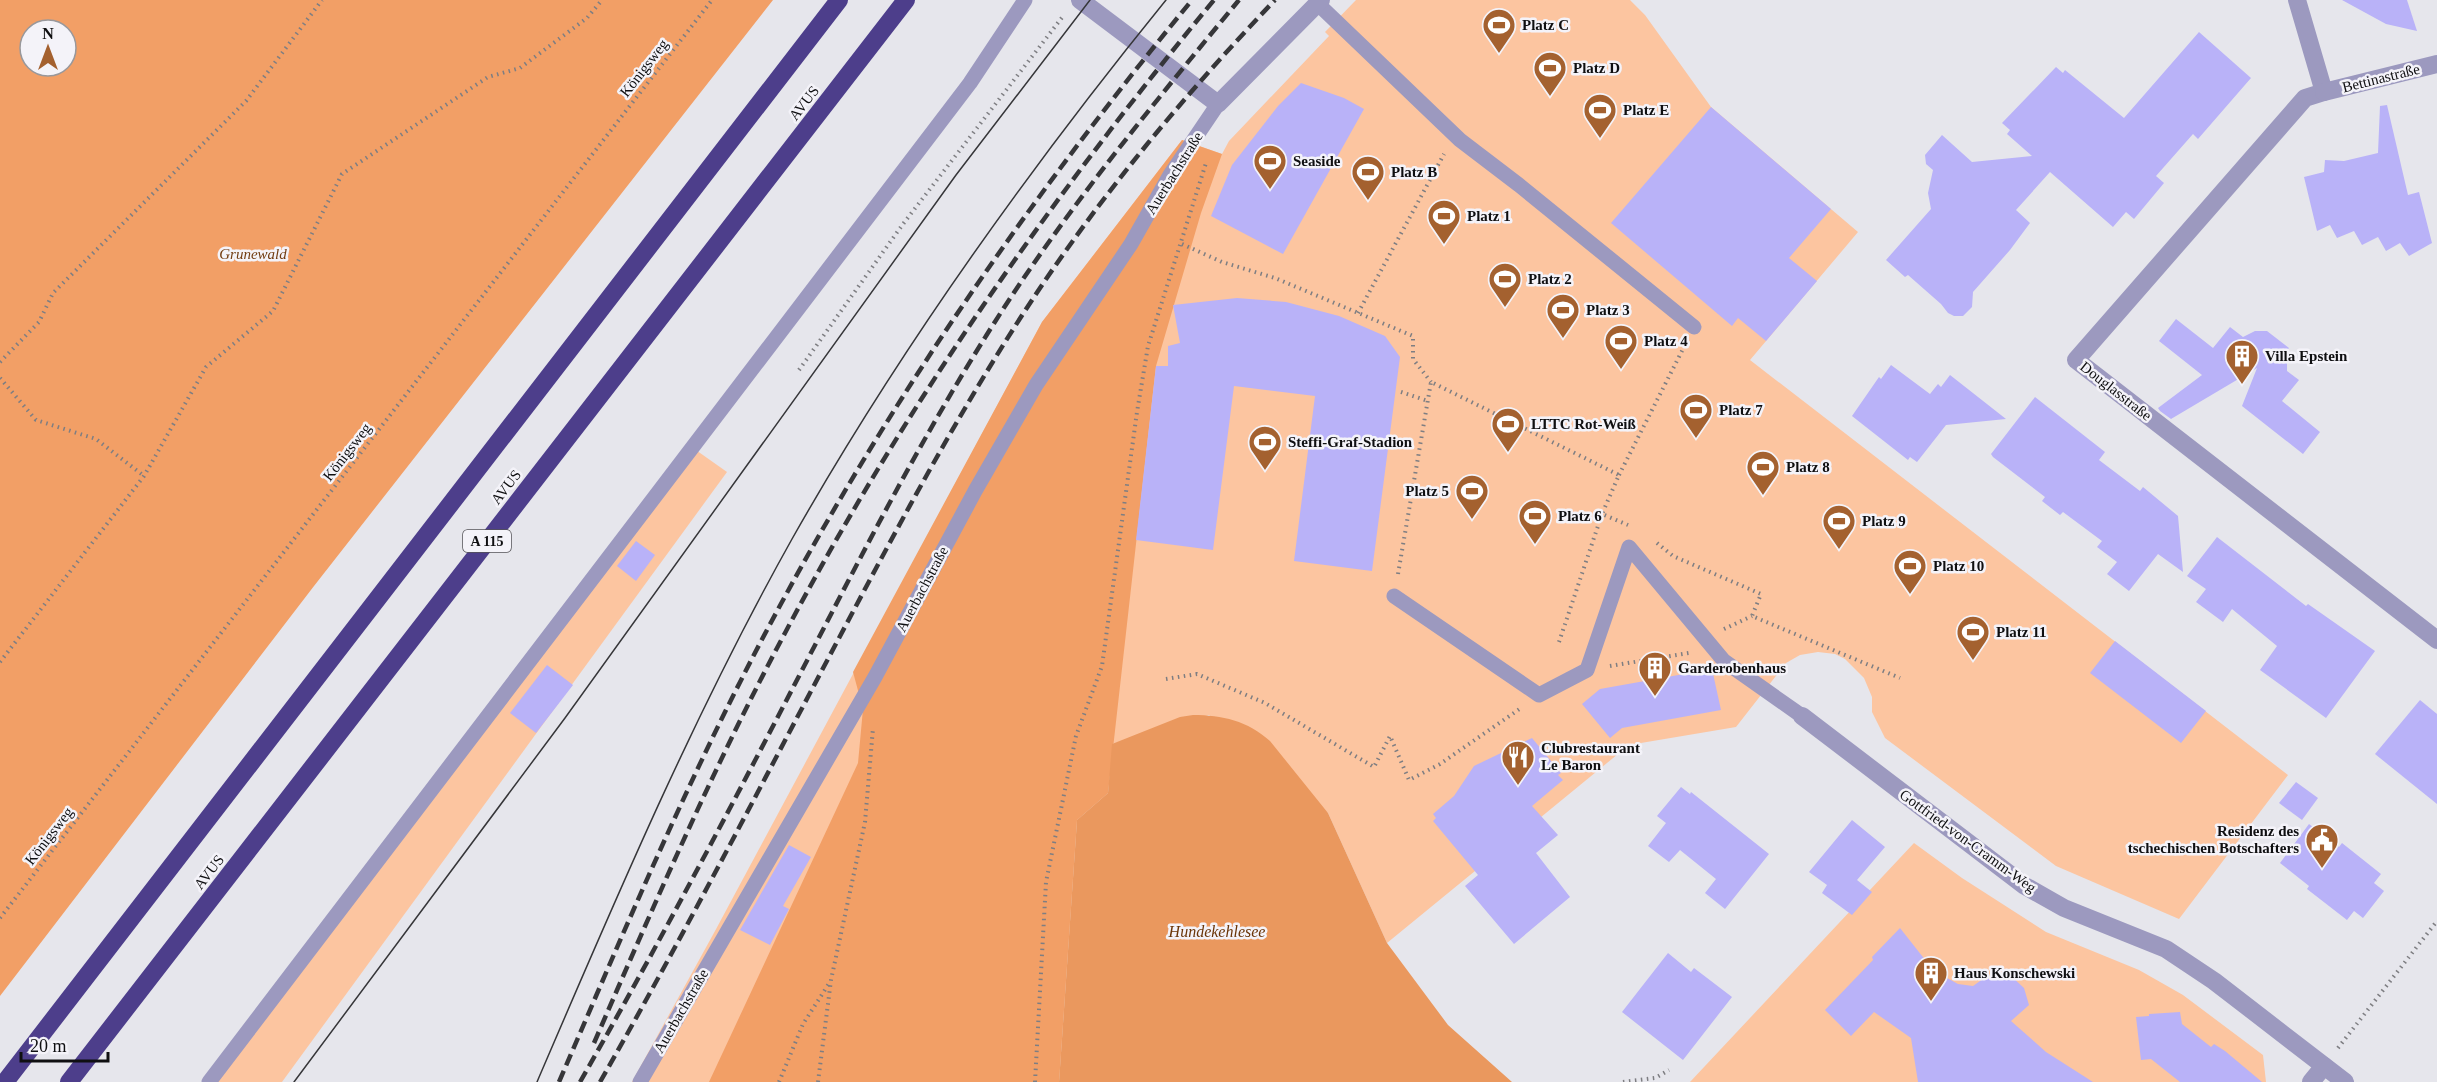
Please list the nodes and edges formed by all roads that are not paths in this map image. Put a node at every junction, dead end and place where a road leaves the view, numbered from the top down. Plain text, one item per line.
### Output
1 (839, 0) edge
2 (906, 0) edge
3 (1026, 0) edge
4 (2297, 0) edge
5 (1319, 2) edge
6 (1074, 5) edge
7 (2437, 64) edge
8 (2324, 92) junction
9 (1214, 111) junction
10 (1695, 327) road end
11 (1394, 596) road end
12 (2437, 640) edge
13 (1802, 716) joint
14 (2324, 1066) junction
15 (5, 1082) edge
16 (69, 1082) edge
17 (208, 1082) edge
18 (640, 1082) edge
19 (2311, 1082) edge
20 (2345, 1082) edge

1 - 15 highway
2 - 16 highway, AVUS / A 115
3 - 17 lane
4 - 8 street
5 - 9 street, Auerbachstraße
5 - 10 lane
6 - 9 street
7 - 8 street, Bettinastraße
8 - 12 street, Douglasstraße
9 - 18 lane, Auerbachstraße
11 - 13 lane
13 - 14 street, Gottfried-von-Cramm-Weg
14 - 19 street
14 - 20 street, Gottfried-von-Cramm-Weg

